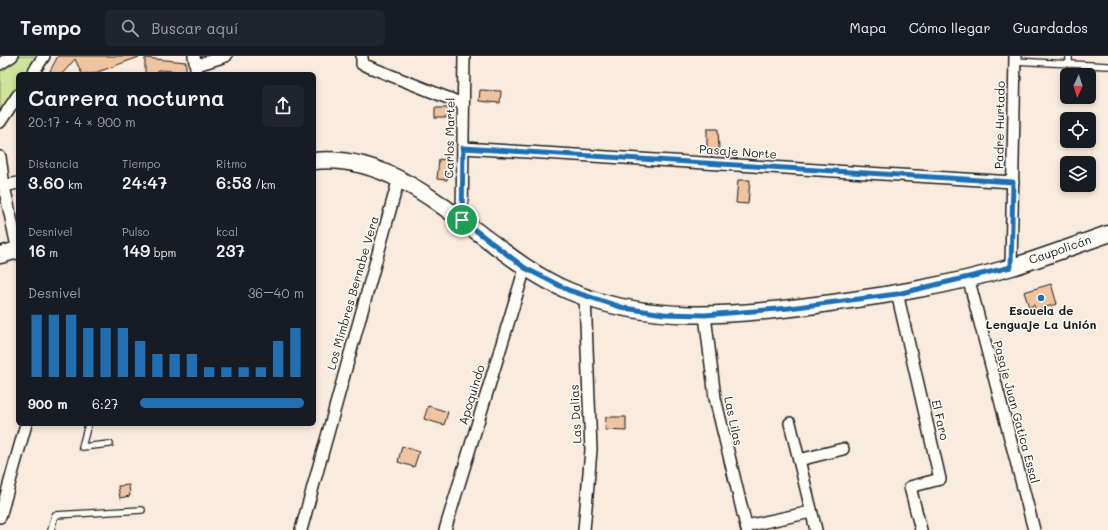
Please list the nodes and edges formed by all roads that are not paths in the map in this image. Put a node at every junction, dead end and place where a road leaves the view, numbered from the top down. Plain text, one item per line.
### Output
1 (12, 56) edge
2 (44, 56) edge
3 (226, 56) edge
4 (362, 56) edge
5 (464, 56) edge
6 (1069, 56) edge
7 (1015, 58) edge
8 (0, 64) edge
9 (1069, 64) junction
10 (196, 65) edge
11 (1108, 66) edge
12 (33, 72) edge
13 (16, 98) edge
14 (463, 104) junction
15 (0, 122) edge
16 (463, 148) junction
17 (0, 157) edge
18 (316, 161) edge
19 (399, 178) junction
20 (1013, 182) junction
21 (16, 183) edge
22 (4, 186) junction
23 (462, 220) junction
24 (1108, 234) edge
25 (16, 241) edge
26 (16, 251) edge
27 (0, 255) edge
28 (1011, 267) junction
29 (525, 268) junction
30 (968, 277) junction
31 (897, 294) junction
32 (585, 297) junction
33 (705, 315) junction
34 (790, 423) dead end
35 (25, 426) edge
36 (87, 426) edge
37 (110, 444) dead end
38 (843, 449) dead end
39 (799, 460) junction
40 (142, 510) dead end
41 (811, 512) junction
42 (0, 517) edge
43 (746, 528) edge
44 (51, 530) edge
45 (301, 530) edge
46 (445, 530) edge
47 (584, 530) edge
48 (816, 530) edge
49 (921, 530) edge
50 (1034, 530) edge

1 - 8 street
2 - 12 street
3 - 10 street
4 - 14 street
5 - 14 street, Carlos Martel
6 - 9 lane
7 - 9 lane
7 - 20 street, Padre Hurtado
9 - 11 lane
13 - 15 street
14 - 16 street, Carlos Martel
16 - 20 street, Pasaje Norte
16 - 23 street, Carlos Martel
17 - 22 street
18 - 19 street, Caupolicán
19 - 23 street, Caupolicán
19 - 45 street, Los Mimbres Bernabe Vera
20 - 28 street, Padre Hurtado
21 - 22 street
22 - 25 street
23 - 29 street, Caupolicán
24 - 28 street, Caupolicán
26 - 27 street
28 - 30 street, Caupolicán
29 - 32 street, Caupolicán
29 - 46 street, Apoquindo
30 - 31 street, Caupolicán
30 - 50 street, Pasaje Juan Gatica Essal
31 - 33 street, Caupolicán
31 - 49 street, El Faro
32 - 33 street, Caupolicán
32 - 47 street, Las Dalias
33 - 43 street, Las Lilas
34 - 39 street
35 - 42 street
36 - 37 lane
38 - 39 street
39 - 41 street
40 - 44 lane
41 - 43 street
41 - 48 street

